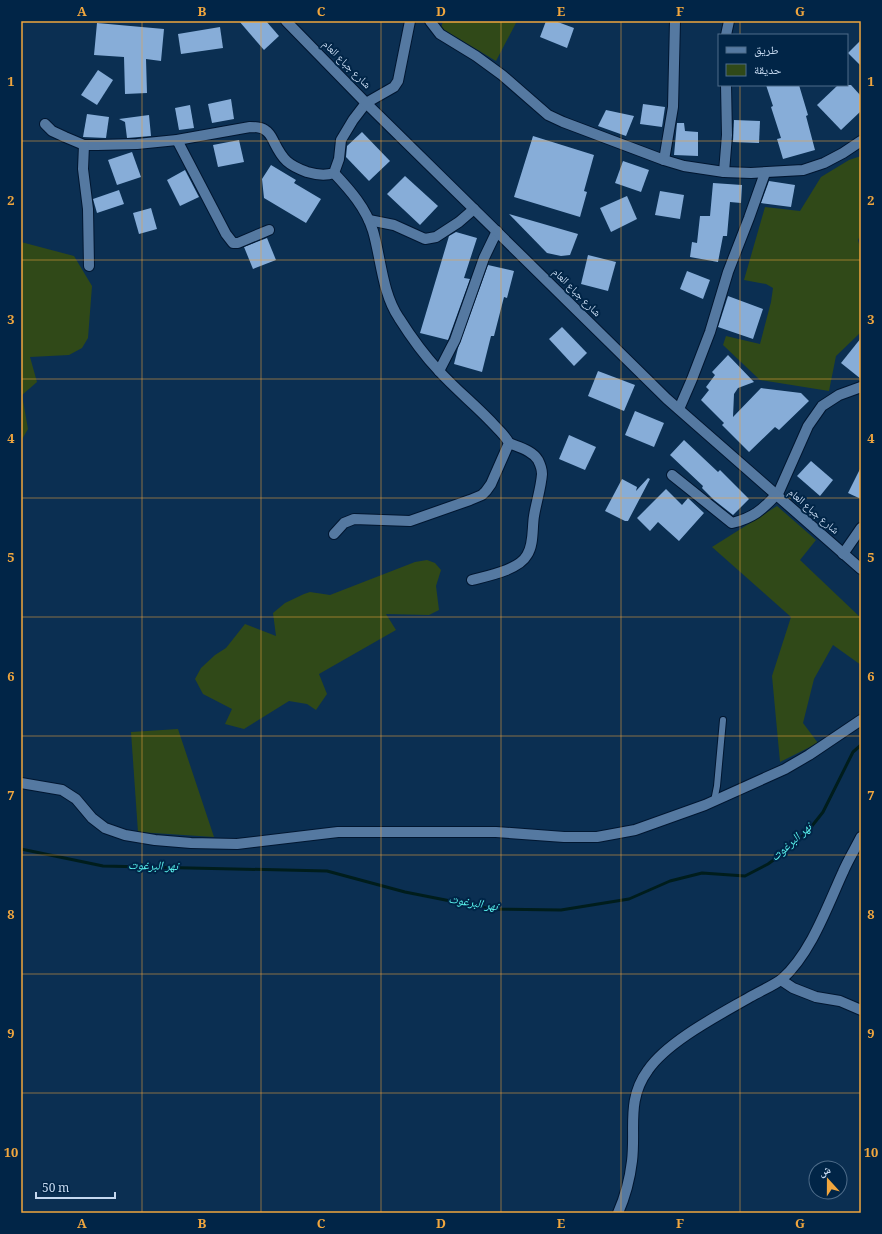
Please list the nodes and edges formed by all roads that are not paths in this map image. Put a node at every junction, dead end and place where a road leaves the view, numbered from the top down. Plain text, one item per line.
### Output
1 (286, 21) edge
2 (410, 21) edge
3 (430, 21) edge
4 (675, 21) edge
5 (729, 21) edge
6 (726, 34) edge
7 (726, 86) edge
8 (366, 103) junction
9 (45, 124) dead end
10 (177, 140) junction
11 (861, 141) edge
12 (84, 145) junction
13 (664, 160) junction
14 (724, 172) junction
15 (334, 173) junction
16 (765, 173) junction
17 (474, 209) junction
18 (369, 220) junction
19 (269, 230) dead end
20 (497, 232) junction
21 (89, 266) dead end
22 (439, 371) junction
23 (861, 387) edge
24 (679, 409) junction
25 (509, 443) junction
26 (672, 476) dead end
27 (777, 496) junction
28 (861, 528) edge
29 (334, 534) dead end
30 (843, 554) junction
31 (861, 569) edge
32 (472, 580) dead end
33 (723, 720) dead end
34 (861, 720) edge
35 (21, 783) edge
36 (714, 801) junction
37 (861, 837) edge
38 (781, 980) junction
39 (861, 1010) edge
40 (618, 1213) edge

1 - 8 street, شارع جباع العام
2 - 8 street
3 - 13 street
4 - 13 street
5 - 6 street
7 - 14 street
8 - 15 street
8 - 17 street, شارع جباع العام
9 - 12 street
10 - 12 street
10 - 15 street
10 - 19 street
11 - 16 street
12 - 21 street
13 - 14 street
14 - 16 street
15 - 18 street
16 - 24 street
17 - 18 street
17 - 20 street, شارع جباع العام
18 - 22 street
20 - 22 street
20 - 24 street, شارع جباع العام
22 - 25 street
23 - 27 street
24 - 27 street, شارع جباع العام
25 - 29 street
25 - 32 street
26 - 27 street
27 - 30 street, شارع جباع العام
28 - 30 street
30 - 31 street, شارع جباع العام
33 - 36 lane
34 - 36 street
35 - 36 street
37 - 38 street
38 - 39 street
38 - 40 street

